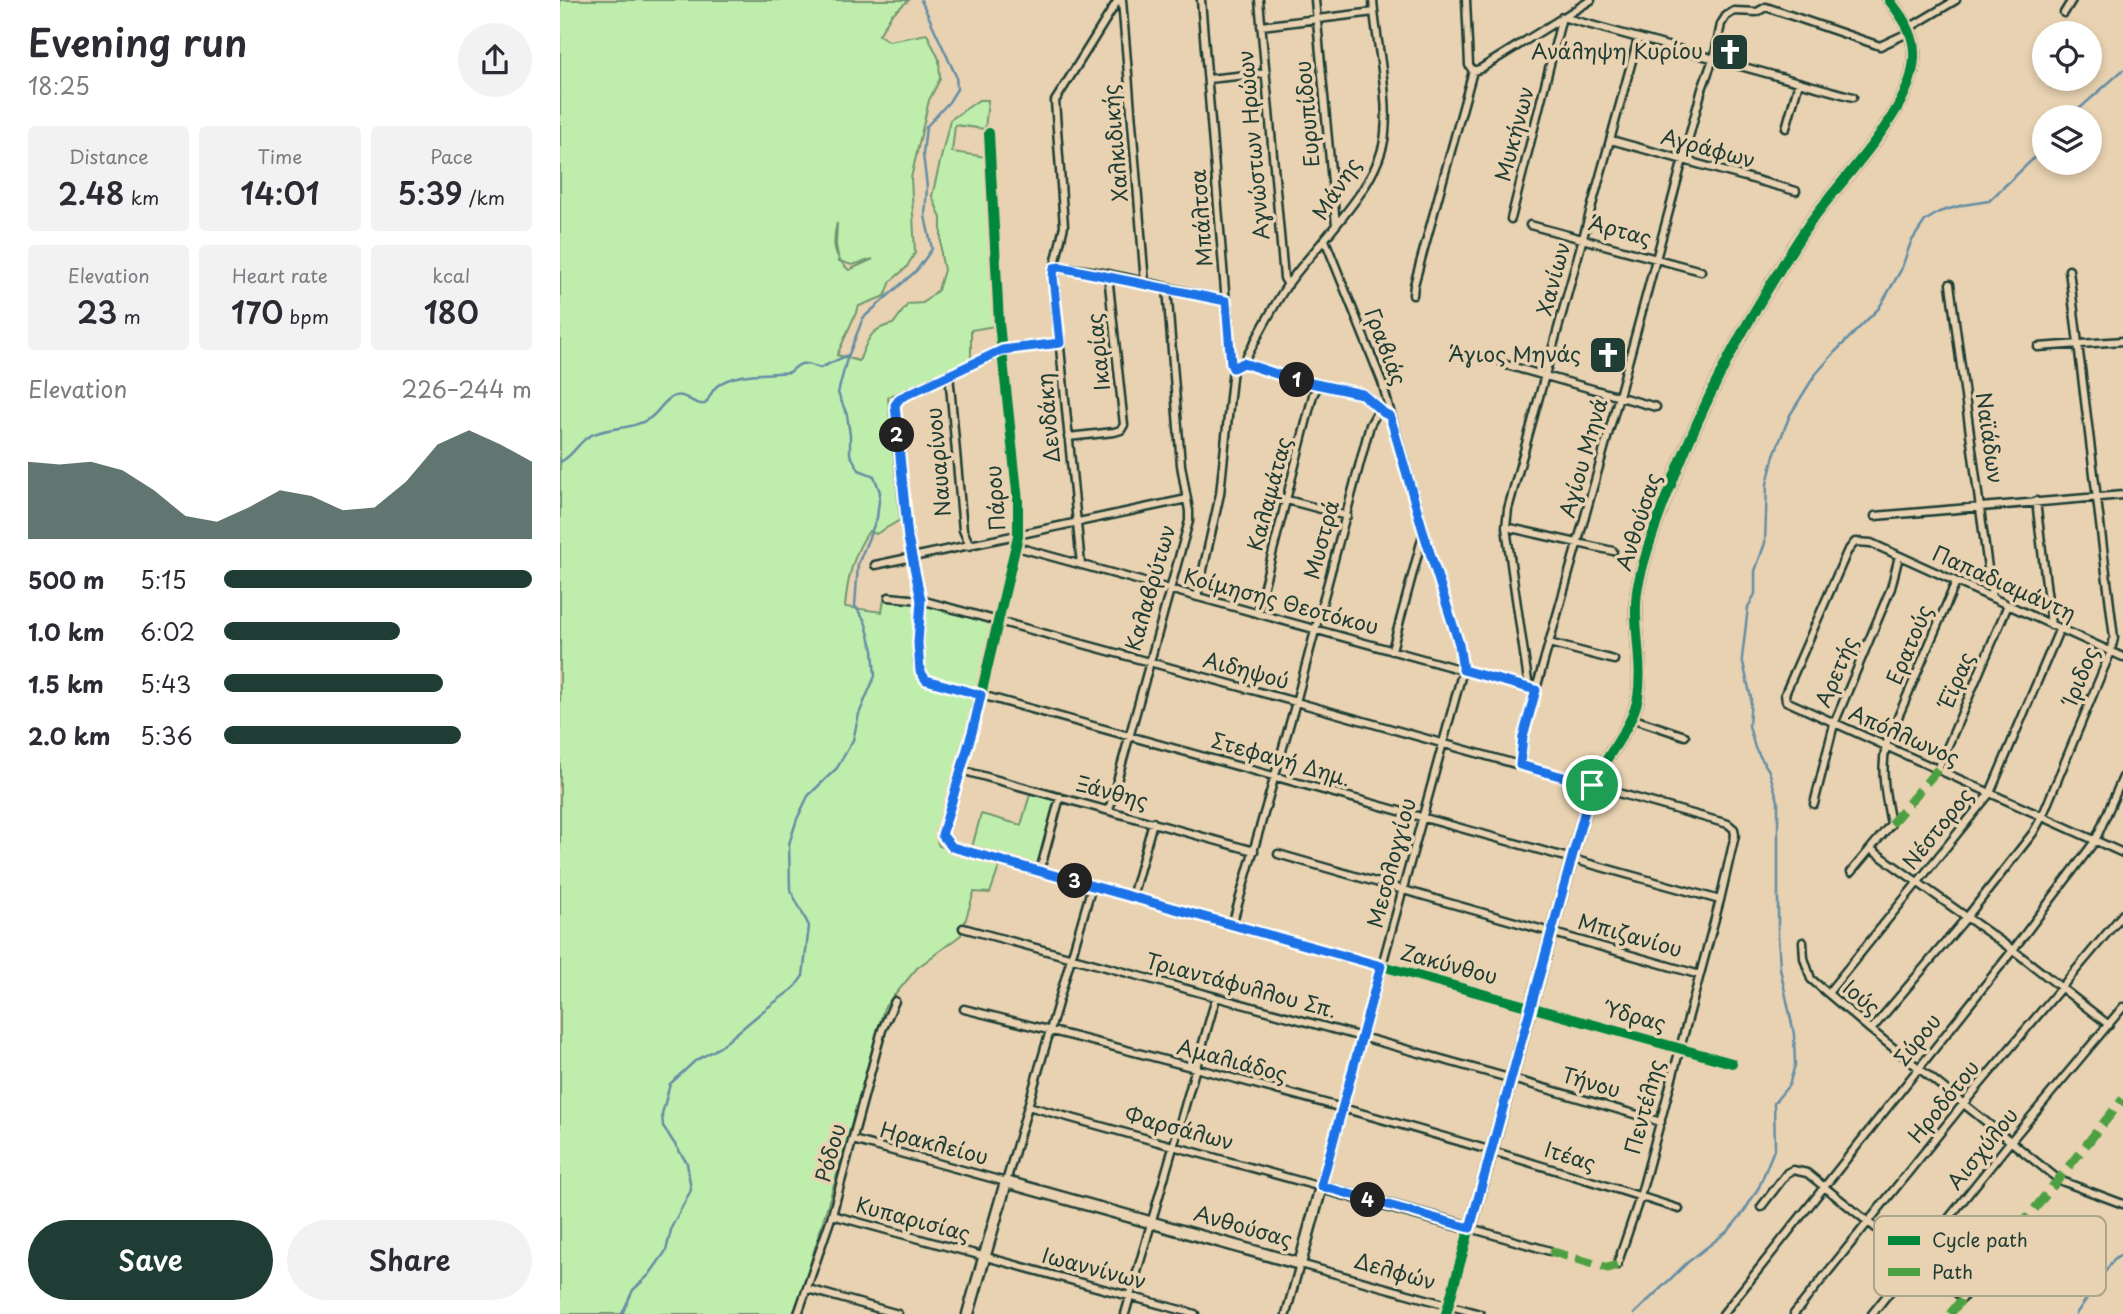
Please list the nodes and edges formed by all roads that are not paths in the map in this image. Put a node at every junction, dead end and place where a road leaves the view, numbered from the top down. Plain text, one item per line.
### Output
1 (1120, 0) edge
2 (1201, 0) edge
3 (1259, 0) edge
4 (1315, 0) edge
5 (1373, 0) edge
6 (1466, 0) edge
7 (1591, 0) edge
8 (1761, 0) edge
9 (1889, 0) edge
10 (1956, 0) edge
11 (2073, 0) edge
12 (1766, 7) junction
13 (1374, 12) junction
14 (2064, 13) dead end
15 (1562, 17) junction
16 (1317, 19) junction
17 (1261, 26) junction
18 (1910, 30) junction
19 (1638, 39) junction
20 (1713, 60) junction
21 (1473, 71) junction
22 (1266, 73) junction
23 (1208, 79) junction
24 (1799, 82) junction
25 (1853, 97) dead end
26 (1786, 128) dead end
27 (989, 133) dead end
28 (1611, 139) junction
29 (1683, 161) junction
30 (1796, 191) dead end
31 (1511, 219) dead end
32 (1530, 225) dead end
33 (1336, 226) junction
34 (1583, 239) junction
35 (1325, 240) junction
36 (1657, 259) junction
37 (1054, 268) junction
38 (2070, 270) dead end
39 (1701, 271) dead end
40 (1108, 275) junction
41 (1146, 283) junction
42 (1950, 284) dead end
43 (1288, 285) junction
44 (1167, 288) junction
45 (1413, 295) dead end
46 (1226, 301) junction
47 (2123, 341) edge
48 (1060, 343) junction
49 (2078, 344) junction
50 (2038, 347) dead end
51 (1002, 350) junction
52 (1243, 363) junction
53 (1503, 364) dead end
54 (1233, 368) junction
55 (949, 374) junction
56 (1545, 376) junction
57 (1319, 384) junction
58 (1619, 396) junction
59 (1656, 407) dead end
60 (1379, 409) junction
61 (1390, 416) junction
62 (1068, 437) junction
63 (2123, 495) edge
64 (2096, 497) junction
65 (1187, 499) junction
66 (1287, 500) junction
67 (2036, 501) junction
68 (1981, 506) junction
69 (1347, 516) junction
70 (1875, 516) dead end
71 (1077, 523) junction
72 (1506, 527) junction
73 (1424, 534) junction
74 (1018, 536) junction
75 (1578, 543) junction
76 (970, 546) junction
77 (1017, 547) junction
78 (1613, 551) dead end
79 (1899, 556) junction
80 (911, 559) junction
81 (875, 565) dead end
82 (1081, 565) junction
83 (1956, 582) junction
84 (1168, 589) junction
85 (890, 597) dead end
86 (1196, 597) junction
87 (1993, 598) junction
88 (921, 600) junction
89 (2008, 605) junction
90 (1257, 613) junction
91 (999, 621) junction
92 (2051, 625) junction
93 (2060, 628) junction
94 (1316, 629) junction
95 (1549, 643) junction
96 (1392, 650) junction
97 (2111, 651) junction
98 (2123, 657) edge
99 (1614, 660) dead end
100 (1148, 663) junction
101 (1463, 670) junction
102 (1533, 689) junction
103 (981, 695) junction
104 (1786, 701) joint
105 (1296, 702) junction
106 (1631, 718) junction
107 (1834, 724) junction
108 (1129, 736) junction
109 (1685, 736) dead end
110 (1443, 744) junction
111 (1886, 745) junction
112 (1520, 765) junction
113 (1938, 769) junction
114 (961, 770) junction
115 (1275, 777) junction
116 (2123, 777) edge
117 (1592, 785) junction
118 (1990, 793) junction
119 (1060, 797) junction
120 (1814, 804) dead end
121 (1109, 810) junction
122 (2042, 817) junction
123 (1422, 818) junction
124 (1153, 822) junction
125 (1735, 835) joint
126 (2095, 841) junction
127 (952, 847) joint
128 (1872, 850) junction
129 (1254, 851) junction
130 (2123, 853) edge
131 (1278, 854) dead end
132 (1571, 859) junction
133 (1040, 871) junction
134 (1851, 872) dead end
135 (1918, 882) junction
136 (1092, 886) junction
137 (1402, 890) junction
138 (1132, 897) junction
139 (1720, 900) junction
140 (2123, 914) edge
141 (1966, 917) junction
142 (1232, 925) junction
143 (962, 928) dead end
144 (1551, 932) junction
145 (1803, 942) dead end
146 (2013, 950) junction
147 (1072, 958) junction
148 (1381, 966) junction
149 (1700, 975) junction
150 (2062, 988) junction
151 (1828, 993) junction
152 (1216, 998) junction
153 (895, 1001) dead end
154 (2123, 1006) edge
155 (1530, 1007) junction
156 (964, 1009) dead end
157 (2109, 1025) junction
158 (1871, 1030) junction
159 (1049, 1032) junction
160 (1362, 1036) junction
161 (1680, 1049) junction
162 (1732, 1063) dead end
163 (1919, 1066) junction
164 (1195, 1069) junction
165 (1511, 1078) junction
166 (1964, 1103) junction
167 (1028, 1106) junction
168 (1342, 1110) junction
169 (1661, 1122) junction
170 (853, 1140) junction
171 (2010, 1142) junction
172 (1173, 1145) junction
173 (1491, 1151) junction
174 (1006, 1182) junction
175 (1321, 1186) junction
176 (1823, 1187) junction
177 (1640, 1197) junction
178 (2123, 1204) edge
179 (1761, 1207) dead end
180 (1679, 1209) dead end
181 (832, 1215) junction
182 (1951, 1216) edge
183 (1151, 1221) junction
184 (1868, 1223) junction
185 (1470, 1228) junction
186 (1874, 1228) edge
187 (1549, 1251) dead end
188 (985, 1258) junction
189 (1300, 1264) junction
190 (1617, 1265) dead end
191 (808, 1289) junction
192 (1130, 1296) junction
193 (1887, 1296) edge
194 (1960, 1296) edge
195 (1963, 1298) dead end
196 (1449, 1305) junction
197 (1727, 1313) edge
198 (798, 1314) edge
199 (898, 1314) edge
200 (968, 1314) edge
201 (1125, 1314) edge
202 (1195, 1314) edge
203 (1286, 1314) edge
204 (1446, 1314) edge
205 (1480, 1314) edge
206 (1794, 1314) edge
207 (1872, 1314) edge

1 - 37 street, Δενδάκη
1 - 41 street, Χαλκιδικής
2 - 23 street, Μπάλτσα
3 - 17 street, Αγνώστων Ηρώων
4 - 16 street, Ευρυπίδου
5 - 13 street, Μάνης
6 - 21 street
7 - 15 street
8 - 12 street
9 - 18 street, Ανθούσας
10 - 18 street
11 - 14 street
12 - 18 street
12 - 20 street, Αγίου Μηνά
13 - 16 street
13 - 33 street, Μάνης
15 - 19 street
15 - 21 street
15 - 31 street, Μυκήνων
16 - 17 street
16 - 33 street, Ευρυπίδου
17 - 22 street, Αγνώστων Ηρώων
18 - 106 street, Ανθούσας
19 - 20 street
19 - 28 street, Χανίων
20 - 24 street
20 - 29 street, Αγίου Μηνά
21 - 45 street
22 - 23 street
22 - 43 street, Αγνώστων Ηρώων
23 - 46 street, Μπάλτσα
24 - 25 street
24 - 26 street
27 - 51 street, Πάρου
28 - 29 street, Αγράφων
28 - 34 street, Χανίων
29 - 30 street, Αγράφων
29 - 36 street, Αγίου Μηνά
32 - 34 street, Άρτας
33 - 35 street, Μάνης
34 - 36 street, Άρτας
34 - 56 street, Χανίων
35 - 43 street, Μάνης
35 - 61 street, Γραβιάς
36 - 39 street, Άρτας
36 - 58 street, Αγίου Μηνά
37 - 40 street
37 - 48 street, Δενδάκη
38 - 49 street, Ίριδος
40 - 41 street
40 - 62 street, Ικαρίας
41 - 44 street
42 - 68 street, Ναϊάδων
43 - 52 street, Μάνης
44 - 46 street
44 - 65 street, Καλαβρύτων
46 - 54 street, Μπάλτσα
47 - 49 street
48 - 51 street
48 - 62 street, Δενδάκη
49 - 50 street
49 - 64 street, Ίριδος
51 - 55 street
51 - 74 street, Πάρου
52 - 54 street
52 - 57 street
53 - 56 street
54 - 86 street, Μπάλτσα
55 - 76 street, Ναυαρίνου
55 - 80 street
56 - 58 street
56 - 72 street, Χανίων
57 - 60 street
57 - 66 street, Καλαμάτας
58 - 59 street
58 - 75 street, Αγίου Μηνά
60 - 61 street
60 - 69 street, Μυστρά
61 - 73 street, Γραβιάς
62 - 71 street, Δενδάκη
63 - 64 street
64 - 67 street
64 - 97 street, Ίριδος
65 - 71 street
65 - 84 street, Καλαβρύτων
66 - 69 street
66 - 90 street, Καλαμάτας
67 - 68 street
67 - 92 street
68 - 70 street
68 - 87 street, Ναϊάδων
69 - 94 street, Μυστρά
71 - 74 street
71 - 82 street, Δενδάκη
72 - 75 street
72 - 102 street, Χανίων
73 - 96 street
73 - 101 street, Γραβιάς
74 - 76 street
74 - 77 street, Πάρου
75 - 78 street
75 - 95 street, Αγίου Μηνά
76 - 80 street
77 - 82 street, Κοίμησης Θεοτόκου
77 - 91 street, Πάρου
79 - 83 street, Παπαδιαμάντη
79 - 104 street, Παπαδιαμάντη
79 - 107 street, Αρετής
80 - 81 street
80 - 88 street
82 - 84 street, Κοίμησης Θεοτόκου
83 - 87 street, Παπαδιαμάντη
83 - 111 street, Ερατούς
84 - 86 street, Κοίμησης Θεοτόκου
84 - 100 street, Καλαβρύτων
85 - 88 street, Αιδηψού
86 - 90 street, Κοίμησης Θεοτόκου
87 - 89 street, Παπαδιαμάντη
88 - 91 street, Αιδηψού
88 - 103 street, Στεφανή Δημ.
89 - 92 street, Παπαδιαμάντη
89 - 113 street, Έϊρας
90 - 94 street, Κοίμησης Θεοτόκου
91 - 100 street, Αιδηψού
91 - 103 street, Πάρου
92 - 93 street, Παπαδιαμάντη
93 - 97 street, Παπαδιαμάντη
93 - 118 street, Νέστορος
94 - 96 street, Κοίμησης Θεοτόκου
94 - 105 street, Μυστρά
95 - 99 street
95 - 102 street, Αγίου Μηνά
96 - 101 street, Κοίμησης Θεοτόκου
97 - 98 street, Παπαδιαμάντη
97 - 122 street, Ίριδος
100 - 105 street, Αιδηψού
100 - 108 street, Καλαβρύτων
101 - 102 street, Κοίμησης Θεοτόκου
101 - 110 street, Μεσολογγίου
102 - 112 street, Αγίου Μηνά
103 - 108 street, Στεφανή Δημ.
103 - 114 street, Πάρου
104 - 107 street, Απόλλωνος
105 - 110 street, Αιδηψού
105 - 115 street, Μυστρά
106 - 109 street
106 - 117 street, Ανθούσας
107 - 111 street, Απόλλωνος
107 - 120 street, Αρετής
108 - 115 street, Στεφανή Δημ.
108 - 121 street, Καλαβρύτων
110 - 112 street, Αιδηψού
110 - 123 street, Μεσολογγίου
111 - 113 street, Απόλλωνος
111 - 128 street, Ερατούς
112 - 117 street, Αιδηψού
113 - 118 street, Απόλλωνος
114 - 119 street, Ξάνθης
114 - 127 street, Πάρου
115 - 123 street, Στεφανή Δημ.
115 - 129 street, Μυστρά
116 - 126 street, Σύρου
117 - 125 street, Αιδηψού
117 - 132 street, Ανθούσας
118 - 122 street, Απόλλωνος
118 - 135 street, Νέστορος
119 - 121 street, Ξάνθης
119 - 133 street
121 - 124 street, Ξάνθης
122 - 126 street, Απόλλωνος
122 - 141 street, Ίριδος
123 - 132 street, Στεφανή Δημ.
123 - 137 street, Μεσολογγίου
124 - 129 street, Ξάνθης
124 - 138 street
125 - 139 street, Πεντέλης
126 - 130 street, Απόλλωνος
126 - 146 street, Σύρου
127 - 133 street, Ζακύνθου
128 - 134 street, Ερατούς
128 - 135 street
129 - 142 street, Μυστρά
131 - 137 street
132 - 139 street, Στεφανή Δημ.
132 - 144 street, Ανθούσας
133 - 136 street, Ζακύνθου
135 - 141 street
135 - 151 street, Νέστορος
136 - 138 street, Ζακύνθου
136 - 147 street
137 - 144 street
137 - 148 street, Μεσολογγίου
138 - 142 street, Ζακύνθου
139 - 149 street, Πεντέλης
140 - 150 street, Ηροδότου
141 - 146 street
141 - 158 street, Ίριδος
142 - 148 street, Ζακύνθου
143 - 147 street, Τριαντάφυλλου Σπ.
144 - 149 street, Μπιζανίου
144 - 155 street, Ανθούσας
145 - 151 street, Ιούς
146 - 150 street
146 - 163 street, Σύρου
147 - 152 street, Τριαντάφυλλου Σπ.
147 - 159 street
148 - 155 street, Ζακύνθου
148 - 160 street, Μεσολογγίου
149 - 161 street, Πεντέλης
150 - 157 street
150 - 166 street, Ηροδότου
151 - 158 street, Ιούς
152 - 160 street, Τριαντάφυλλου Σπ.
152 - 164 street
153 - 170 street, Ρόδου
154 - 157 street, Αισχύλου
155 - 161 street, Ύδρας
155 - 165 street, Ανθούσας
156 - 159 street, Αμαλιάδος
157 - 171 street, Αισχύλου
158 - 163 street, Ιούς
159 - 164 street, Αμαλιάδος
159 - 167 street
160 - 165 street, Τριαντάφυλλου Σπ.
160 - 168 street, Μεσολογγίου
161 - 162 street, Ύδρας
161 - 169 street, Πεντέλης
163 - 166 street, Ιούς
163 - 176 street, Σύρου
164 - 168 street, Αμαλιάδος
164 - 172 street
165 - 169 street, Τήνου
165 - 173 street, Ανθούσας
166 - 171 street, Ιούς
166 - 184 street, Ηροδότου
167 - 172 street, Φαρσάλων
167 - 174 street
168 - 173 street, Αμαλιάδος
168 - 175 street, Μεσολογγίου
169 - 177 street, Πεντέλης
170 - 174 street, Ηρακλείου
170 - 181 street, Ρόδου
171 - 178 street, Ιούς
171 - 182 street, Αισχύλου
172 - 175 street, Φαρσάλων
172 - 183 street
173 - 177 street, Ιτέας
173 - 185 street, Ανθούσας
174 - 183 street, Ανθούσας
174 - 188 street
175 - 185 street
175 - 189 street, Ανθούσας
176 - 179 street
176 - 184 street
176 - 197 street, Σύρου
177 - 180 street, Ιτέας
177 - 190 street, Πεντέλης
181 - 188 street, Κυπαρισίας
181 - 191 street, Ρόδου
183 - 189 street, Ανθούσας
183 - 192 street
184 - 186 street
184 - 206 street, Ηροδότου
185 - 187 street
185 - 196 street
188 - 192 street, Ιωαννίνων
188 - 200 street
189 - 196 street, Δελφών
189 - 203 street
191 - 198 street, Ρόδου
191 - 199 street
192 - 201 street
192 - 202 street, Ιωαννίνων
193 - 207 street, Αισχύλου
194 - 195 street
196 - 204 street
196 - 205 street, Δελφών

